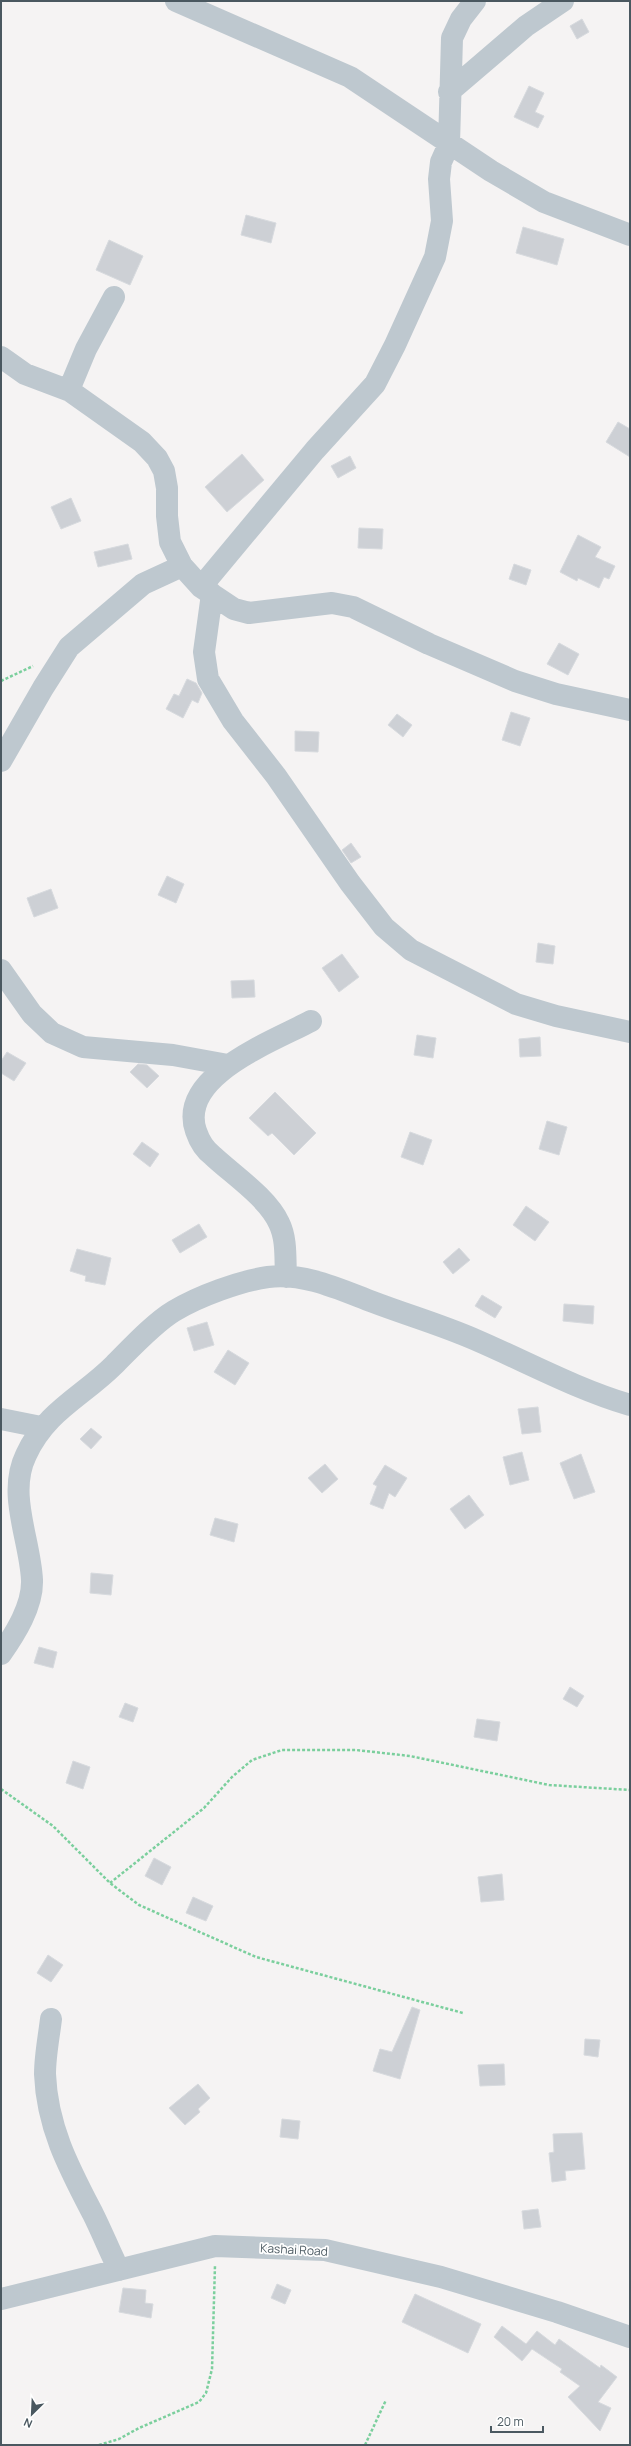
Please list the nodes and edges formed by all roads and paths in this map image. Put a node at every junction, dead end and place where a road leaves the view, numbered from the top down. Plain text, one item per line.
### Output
1 (176, 1) edge
2 (475, 1) edge
3 (563, 1) edge
4 (449, 92) junction
5 (449, 144) junction
6 (630, 235) edge
7 (114, 297) dead end
8 (1, 357) edge
9 (70, 391) junction
10 (182, 566) junction
11 (207, 591) junction
12 (630, 710) edge
13 (1, 761) edge
14 (1, 970) edge
15 (311, 1021) dead end
16 (630, 1032) edge
17 (228, 1065) junction
18 (286, 1277) junction
19 (630, 1406) edge
20 (1, 1419) edge
21 (41, 1427) junction
22 (1, 1654) edge
23 (1, 1790) edge
24 (630, 1790) edge
25 (110, 1883) junction
26 (462, 2013) dead end
27 (51, 2019) dead end
28 (215, 2246) junction
29 (119, 2270) junction
30 (1, 2299) edge
31 (630, 2337) edge
32 (386, 2400) dead end
33 (99, 2445) edge
34 (365, 2445) edge

1 - 5 street
2 - 4 street
3 - 4 street
4 - 5 street
5 - 6 street
5 - 11 street
7 - 9 street
8 - 9 street
9 - 10 street
10 - 11 street
10 - 13 street
11 - 12 street
11 - 16 street
14 - 17 street
15 - 17 street
17 - 18 street
18 - 19 street
18 - 21 street
20 - 21 street
21 - 22 street
23 - 25 path
24 - 25 path
25 - 26 path
27 - 29 street
28 - 29 street, Kashai Road
28 - 31 street, Kashai Road
28 - 33 path
29 - 30 street, Kashai Road
32 - 34 path

